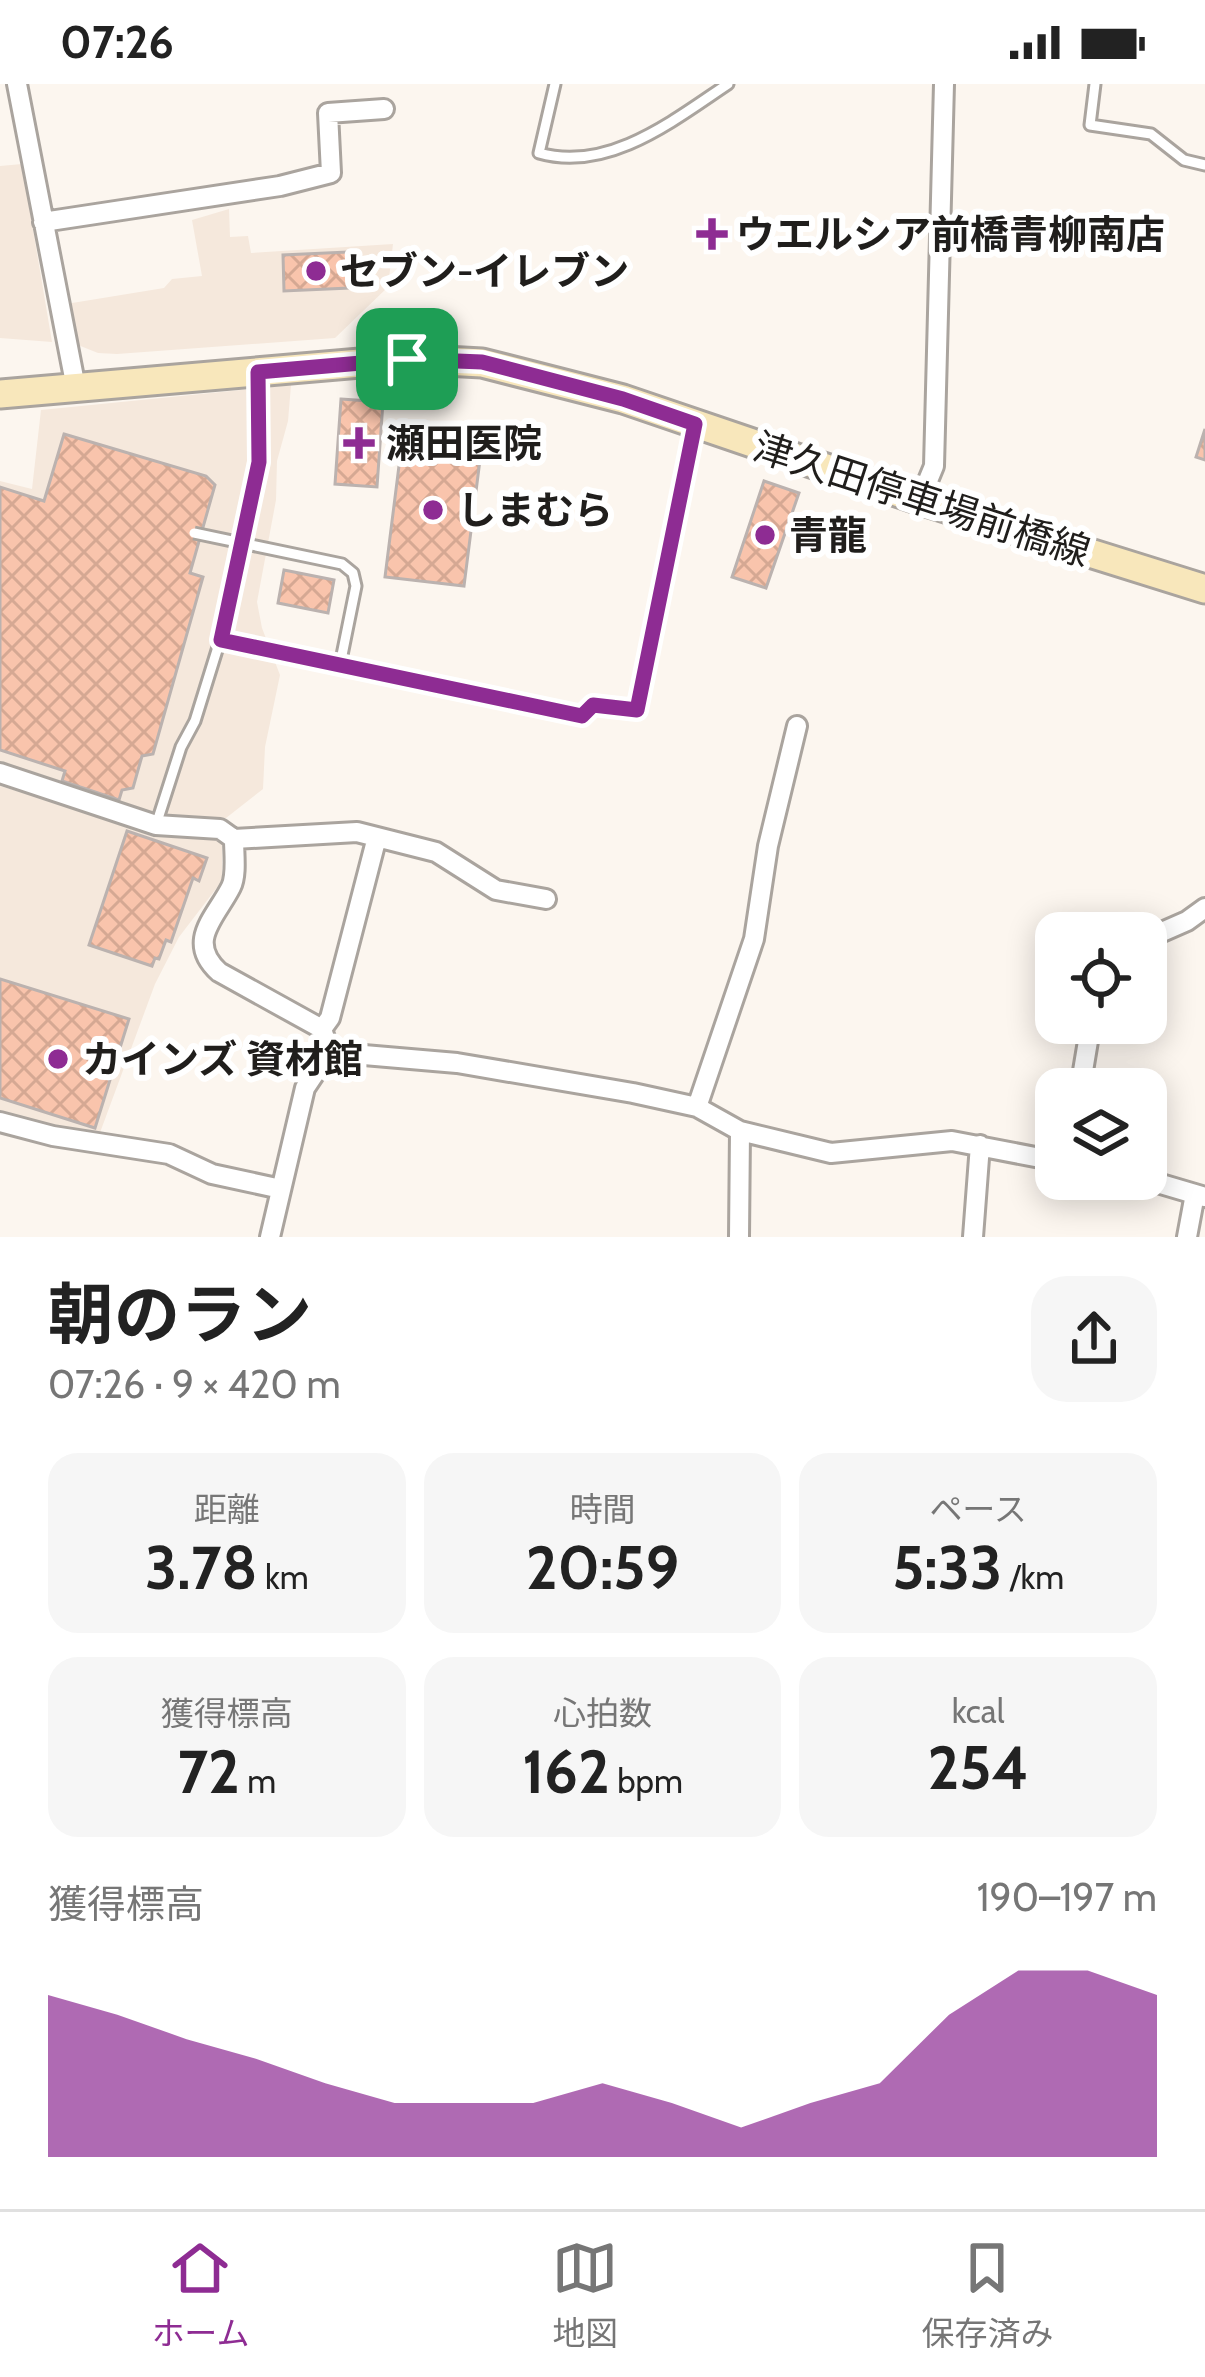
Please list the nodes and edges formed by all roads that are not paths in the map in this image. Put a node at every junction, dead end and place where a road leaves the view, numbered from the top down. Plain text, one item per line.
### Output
1 (17, 84) edge
2 (555, 84) edge
3 (728, 84) edge
4 (944, 84) edge
5 (1095, 84) edge
6 (384, 110) dead end
7 (1205, 165) edge
8 (44, 222) junction
9 (258, 372) junction
10 (76, 388) junction
11 (0, 394) edge
12 (695, 424) junction
13 (920, 500) junction
14 (194, 533) dead end
15 (1205, 589) edge
16 (221, 640) junction
17 (340, 665) junction
18 (797, 726) dead end
19 (0, 773) edge
20 (156, 825) junction
21 (377, 836) junction
22 (234, 839) junction
23 (547, 899) dead end
24 (1205, 908) edge
25 (1167, 930) edge
26 (322, 1029) junction
27 (329, 1052) junction
28 (698, 1107) junction
29 (0, 1122) edge
30 (740, 1131) junction
31 (980, 1145) junction
32 (1035, 1156) edge
33 (1167, 1186) edge
34 (281, 1189) junction
35 (1200, 1196) edge
36 (270, 1237) edge
37 (739, 1237) edge
38 (974, 1237) edge
39 (1187, 1237) edge

1 - 8 street
2 - 3 lane
4 - 13 street
5 - 7 lane
6 - 8 street
8 - 10 street
9 - 10 main road, 津久田停車場前橋線
9 - 12 main road, 津久田停車場前橋線
9 - 16 lane
10 - 11 main road, 津久田停車場前橋線
12 - 13 main road, 津久田停車場前橋線
12 - 17 lane
13 - 15 main road, 津久田停車場前橋線
14 - 17 lane, bridge
16 - 17 lane
16 - 20 lane
18 - 28 street
19 - 20 street
20 - 22 street
21 - 22 street
21 - 23 street
21 - 26 street
22 - 26 street
24 - 25 street
26 - 27 street
27 - 28 street
27 - 34 street
28 - 30 street
29 - 34 street
30 - 31 street
30 - 37 street
31 - 32 street
31 - 38 street
33 - 35 street
34 - 36 street
35 - 39 street

